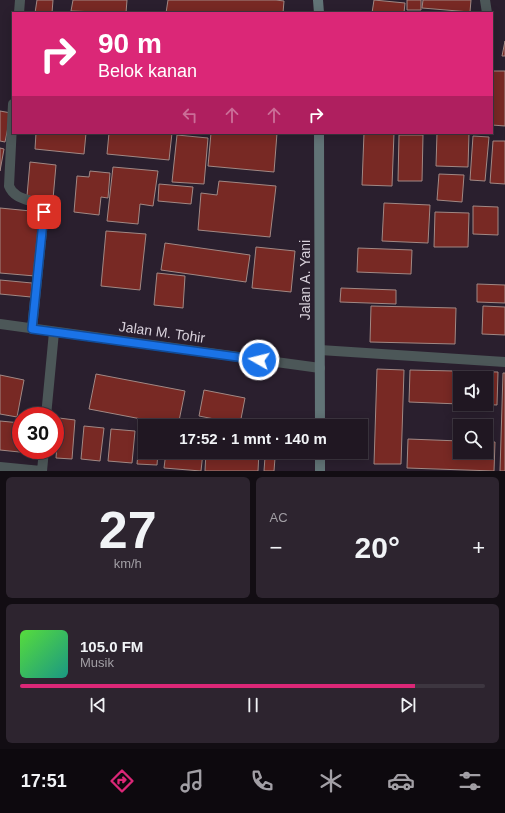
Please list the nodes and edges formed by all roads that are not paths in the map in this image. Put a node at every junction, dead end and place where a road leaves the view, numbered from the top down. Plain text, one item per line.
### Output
1 (20, 0) edge
2 (318, 0) edge
3 (485, 0) edge
4 (19, 12) edge
5 (318, 12) edge
6 (487, 12) edge
7 (12, 124) edge
8 (319, 134) edge
9 (0, 324) edge
10 (32, 329) junction
11 (54, 332) junction
12 (320, 350) junction
13 (505, 362) edge
14 (320, 368) junction
15 (47, 407) edge
16 (320, 419) edge
17 (43, 459) edge
18 (320, 459) edge
19 (0, 467) edge
20 (42, 471) edge
21 (320, 471) edge

1 - 4 street
2 - 5 street
3 - 6 street
7 - 10 street
8 - 12 street, Jalan A. Yani
9 - 10 street, Jalan M. Tohir
10 - 11 street, Jalan M. Tohir
11 - 14 street, Jalan M. Tohir
11 - 15 street
12 - 13 street
12 - 14 street, Jalan A. Yani
14 - 16 street, Jalan A. Yani
17 - 20 street
18 - 21 street
19 - 20 street

